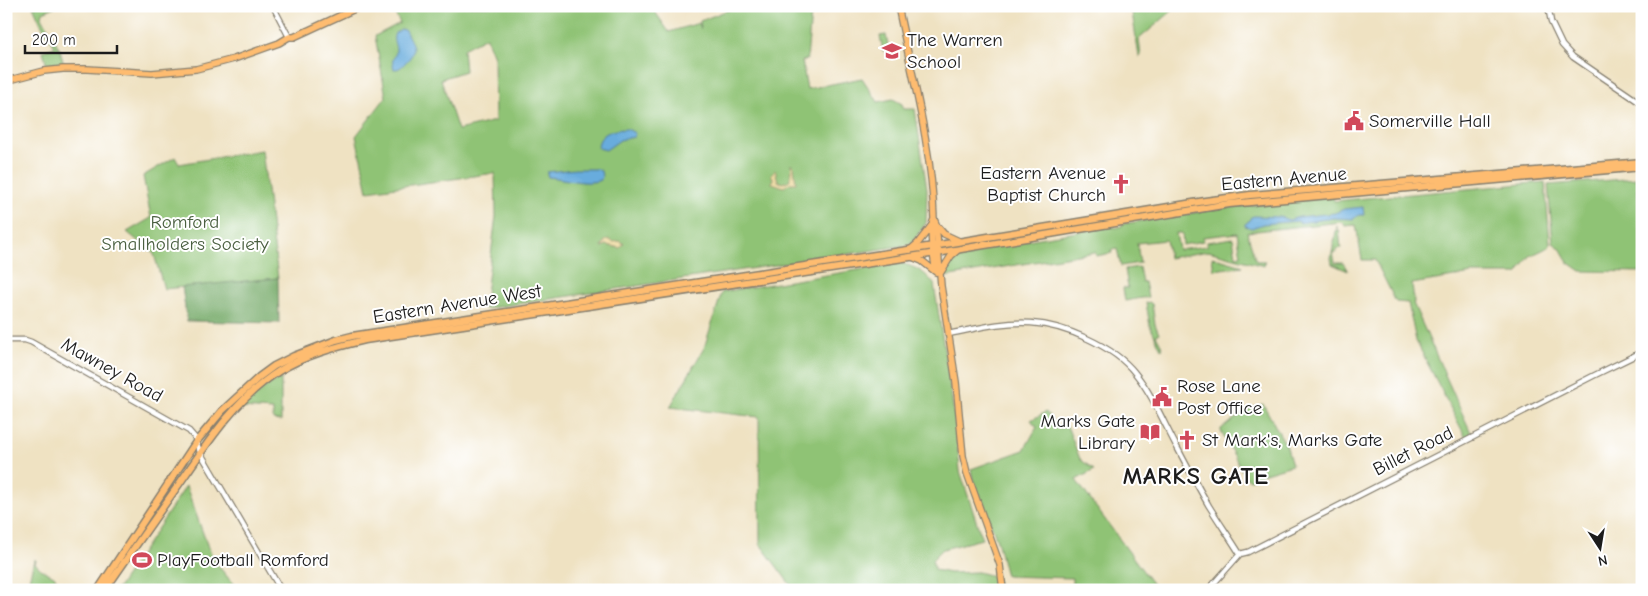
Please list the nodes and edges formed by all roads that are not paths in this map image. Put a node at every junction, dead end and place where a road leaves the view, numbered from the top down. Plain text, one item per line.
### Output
1 (273, 6) edge
2 (360, 6) edge
3 (898, 6) edge
4 (1548, 6) edge
5 (289, 37) junction
6 (6, 81) edge
7 (1642, 104) edge
8 (1642, 162) edge
9 (1642, 167) edge
10 (934, 223) junction
11 (1046, 234) junction
12 (963, 245) junction
13 (935, 249) junction
14 (908, 250) junction
15 (904, 257) junction
16 (860, 258) junction
17 (939, 276) junction
18 (948, 334) junction
19 (6, 340) edge
20 (1642, 352) edge
21 (196, 442) junction
22 (200, 452) junction
23 (172, 478) junction
24 (1240, 554) junction
25 (98, 590) edge
26 (105, 590) edge
27 (281, 590) edge
28 (1003, 590) edge
29 (1208, 590) edge

1 - 5 street
2 - 5 main road
3 - 10 main road
4 - 7 street
5 - 6 main road
8 - 12 highway, Eastern Avenue
9 - 11 highway, Eastern Avenue
10 - 12 main road
10 - 13 main road
10 - 14 main road
11 - 12 highway, Eastern Avenue
11 - 13 highway
12 - 13 highway, Eastern Avenue
12 - 17 main road
13 - 14 highway, Eastern Avenue West
13 - 15 highway, Eastern Avenue West
13 - 16 highway
13 - 17 main road
14 - 16 highway, Eastern Avenue West
15 - 17 main road
15 - 22 highway, Eastern Avenue West
16 - 21 highway, Eastern Avenue West
17 - 18 main road
18 - 24 street
18 - 28 main road
19 - 21 street, Mawney Road
20 - 24 street, Billet Road
21 - 22 street
21 - 23 highway, Eastern Avenue West
22 - 23 highway
22 - 26 highway, Eastern Avenue West
22 - 27 street
23 - 25 highway, Eastern Avenue West
24 - 29 street, Billet Road

